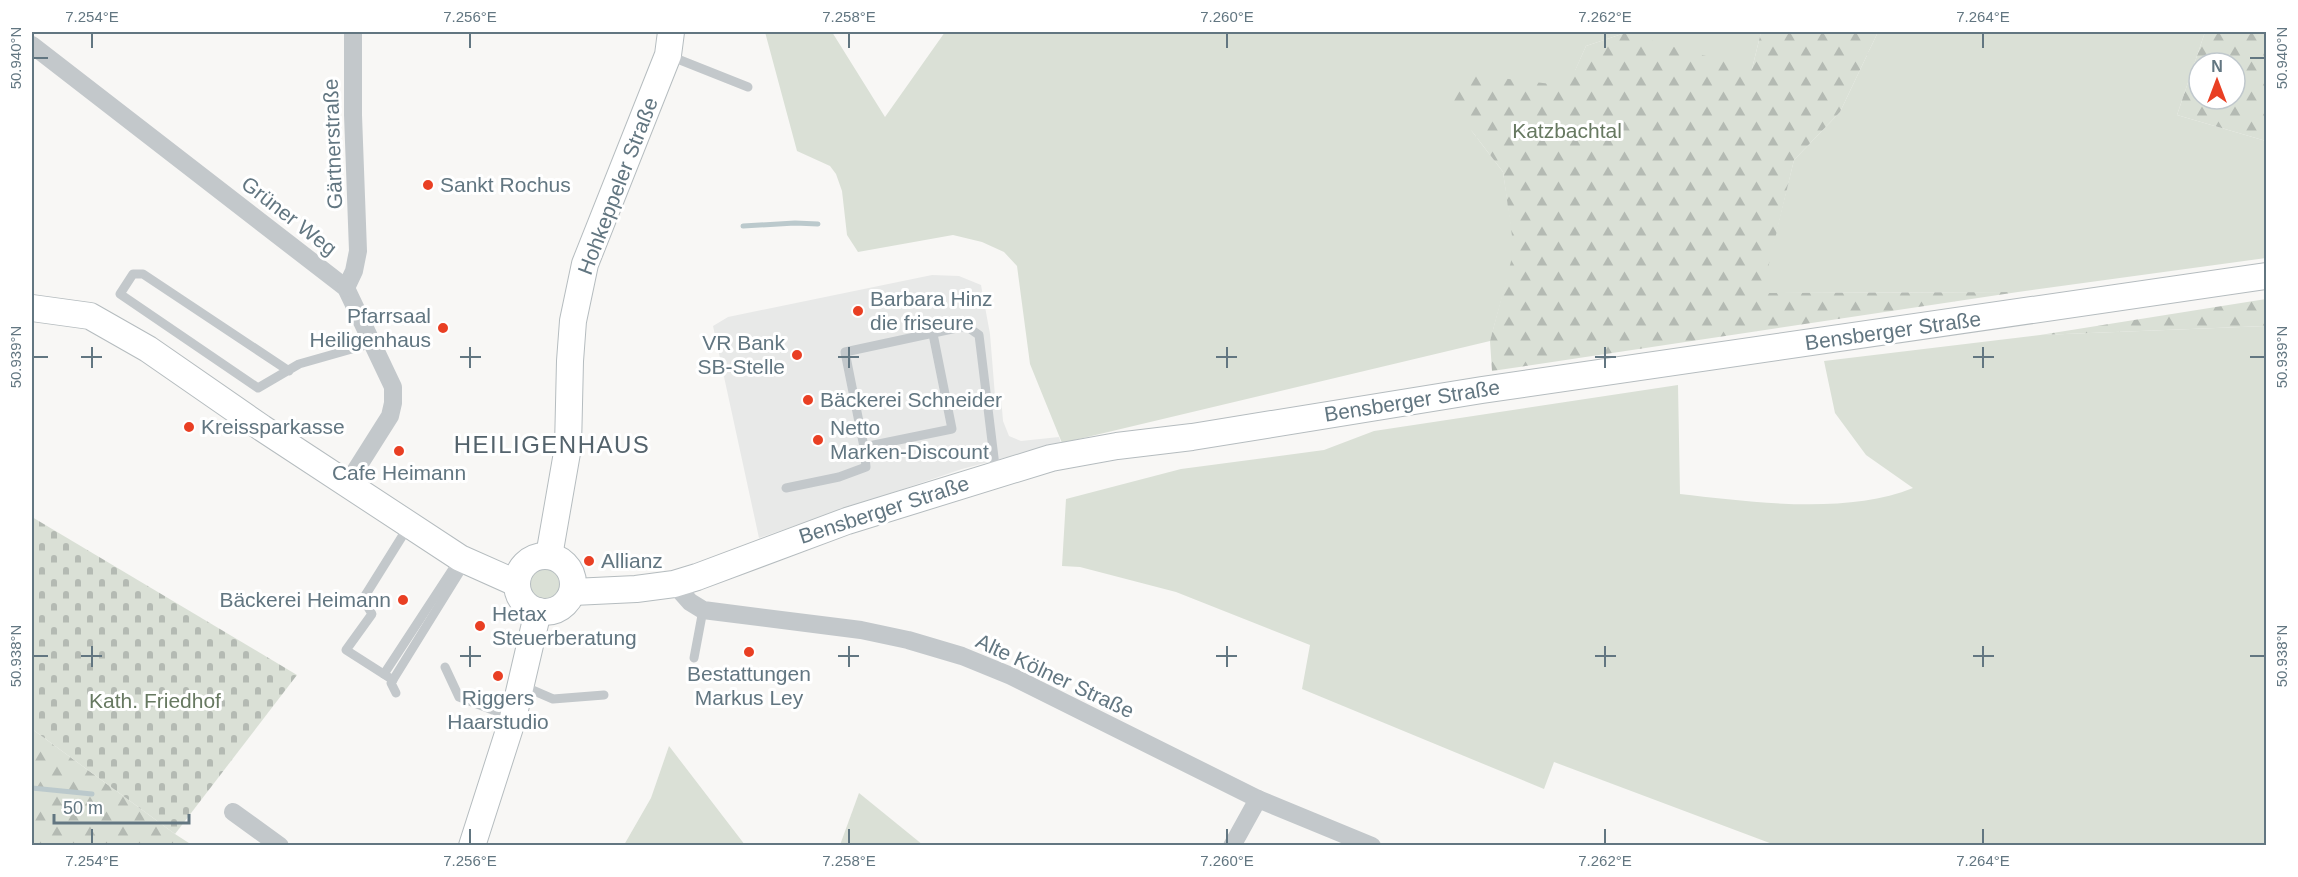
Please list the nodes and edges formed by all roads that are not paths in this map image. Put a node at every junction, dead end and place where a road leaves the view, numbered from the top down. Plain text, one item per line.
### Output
1 (353, 32) edge
2 (669, 43) edge
3 (32, 45) edge
4 (748, 87) dead end
5 (2266, 276) edge
6 (346, 288) junction
7 (32, 308) edge
8 (933, 334) junction
9 (373, 343) junction
10 (289, 371) junction
11 (864, 447) junction
12 (996, 474) junction
13 (347, 484) junction
14 (786, 488) dead end
15 (409, 525) junction
16 (549, 556) junction
17 (464, 560) junction
18 (516, 583) junction
19 (674, 584) junction
20 (573, 592) junction
21 (703, 610) junction
22 (538, 611) junction
23 (694, 658) dead end
24 (444, 667) dead end
25 (384, 674) junction
26 (393, 680) junction
27 (520, 685) junction
28 (396, 693) dead end
29 (604, 695) dead end
30 (513, 718) junction
31 (1258, 799) junction
32 (233, 812) dead end
33 (280, 846) edge
34 (472, 846) edge
35 (1232, 846) edge
36 (1372, 846) edge

1 - 6 street, Gärtnerstraße
2 - 4 lane
2 - 16 main road, Hohkeppeler Straße
3 - 6 street, Grüner Weg
5 - 12 main road, Bensberger Straße
6 - 9 street, Grüner Weg
7 - 13 main road
8 - 11 lane
8 - 11 lane
8 - 12 lane
9 - 10 lane
9 - 13 street, Grüner Weg
10 - 10 lane
11 - 14 lane
12 - 19 main road, Bensberger Straße
13 - 15 main road
15 - 17 main road
15 - 25 lane
16 - 18 main road
16 - 20 main road
17 - 18 main road
17 - 25 lane
17 - 26 lane
18 - 22 main road
19 - 20 main road, Bensberger Straße
19 - 21 street
20 - 22 main road
21 - 23 lane
21 - 31 street, Alte Kölner Straße
22 - 27 main road
24 - 30 lane
25 - 26 lane
26 - 28 lane
27 - 29 lane
27 - 30 main road
30 - 34 main road
31 - 35 street
31 - 36 street, Alte Kölner Straße
32 - 33 street

